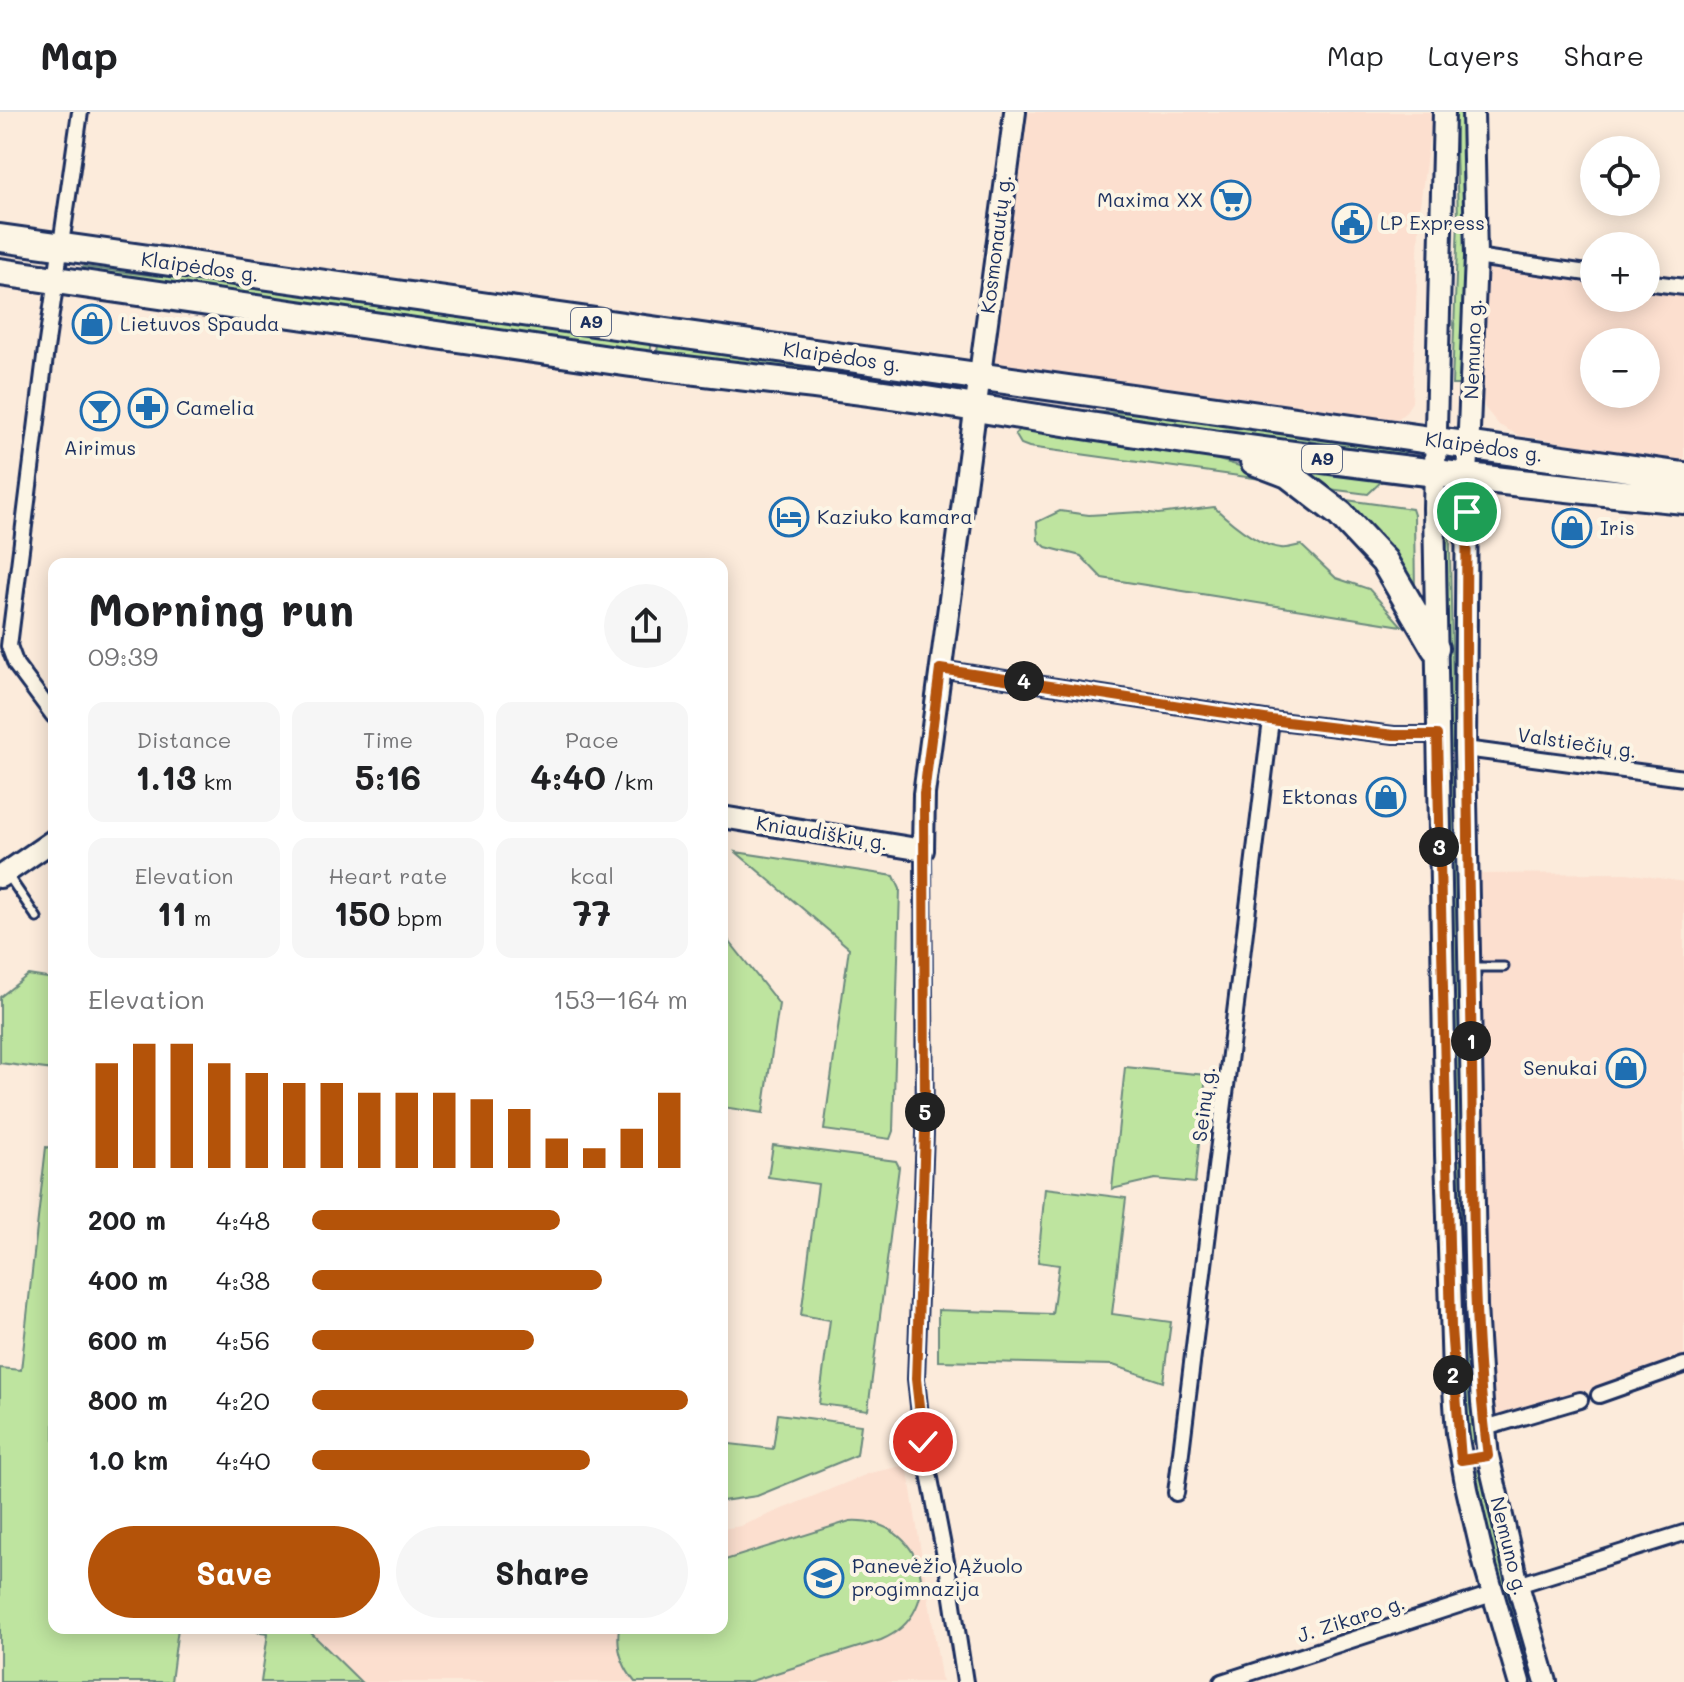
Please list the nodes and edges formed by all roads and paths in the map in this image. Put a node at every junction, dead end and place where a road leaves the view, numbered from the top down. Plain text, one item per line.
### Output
1 (80, 112) edge
2 (1015, 112) edge
3 (1444, 112) edge
4 (1473, 112) edge
5 (0, 238) edge
6 (61, 247) junction
7 (1476, 257) junction
8 (0, 272) edge
9 (1580, 272) edge
10 (57, 279) junction
11 (1660, 284) edge
12 (1684, 287) edge
13 (979, 376) junction
14 (975, 409) junction
15 (1435, 439) junction
16 (1209, 444) junction
17 (1468, 444) junction
18 (1434, 473) junction
19 (1684, 476) edge
20 (1467, 478) junction
21 (1684, 500) edge
22 (1435, 648) junction
23 (940, 669) junction
24 (48, 708) edge
25 (1271, 720) junction
26 (1437, 735) junction
27 (1465, 749) junction
28 (1684, 778) edge
29 (728, 818) edge
30 (48, 844) edge
31 (923, 850) junction
32 (3, 875) edge
33 (37, 918) dead end
34 (1504, 967) dead end
35 (1470, 968) junction
36 (1684, 1365) edge
37 (1599, 1395) dead end
38 (1580, 1400) dead end
39 (1485, 1428) junction
40 (1488, 1456) junction
41 (1461, 1460) junction
42 (1176, 1493) dead end
43 (1684, 1533) edge
44 (1518, 1585) junction
45 (1492, 1594) junction
46 (965, 1682) edge
47 (1222, 1682) edge
48 (1519, 1682) edge
49 (1546, 1682) edge

1 - 6 street
2 - 13 main road, Kosmonautų g.
3 - 15 main road, Nemuno g.
4 - 7 main road, Nemuno g.
5 - 6 highway, Klaipėdos g. / A9
6 - 10 street
6 - 13 highway, Klaipėdos g. / A9
7 - 9 street
7 - 17 main road, Nemuno g.
8 - 10 highway, Klaipėdos g. / A9
10 - 14 highway, Klaipėdos g. / A9
10 - 24 street
11 - 12 street
13 - 14 main road, Kosmonautų g.
13 - 15 highway, Klaipėdos g. / A9
14 - 16 highway, Klaipėdos g. / A9
14 - 23 main road, Kosmonautų g.
15 - 17 highway, Klaipėdos g. / A9
15 - 18 main road, Nemuno g.
16 - 18 highway, Klaipėdos g. / A9
16 - 22 highway
17 - 19 highway, Klaipėdos g. / A9
17 - 20 main road, Nemuno g.
18 - 20 highway, Klaipėdos g. / A9
18 - 22 main road, Nemuno g.
20 - 21 highway, Klaipėdos g. / A9
20 - 27 main road, Nemuno g.
22 - 26 main road, Nemuno g.
23 - 25 street
23 - 31 main road, Kosmonautų g.
25 - 26 street
25 - 42 street, Seinų g.
26 - 41 main road, Nemuno g.
27 - 28 street, Valstiečių g.
27 - 35 main road, Nemuno g.
29 - 31 main road, Kniaudiškių g.
30 - 32 main road
31 - 46 street
32 - 33 lane
34 - 35 lane
35 - 39 main road, Nemuno g.
36 - 37 street
38 - 39 street
39 - 40 main road, Nemuno g.
40 - 41 main road
40 - 44 main road, Nemuno g.
41 - 45 main road, Nemuno g.
43 - 44 street
44 - 49 main road, Nemuno g.
45 - 47 street, J. Zikaro g.
45 - 48 main road, Nemuno g.

